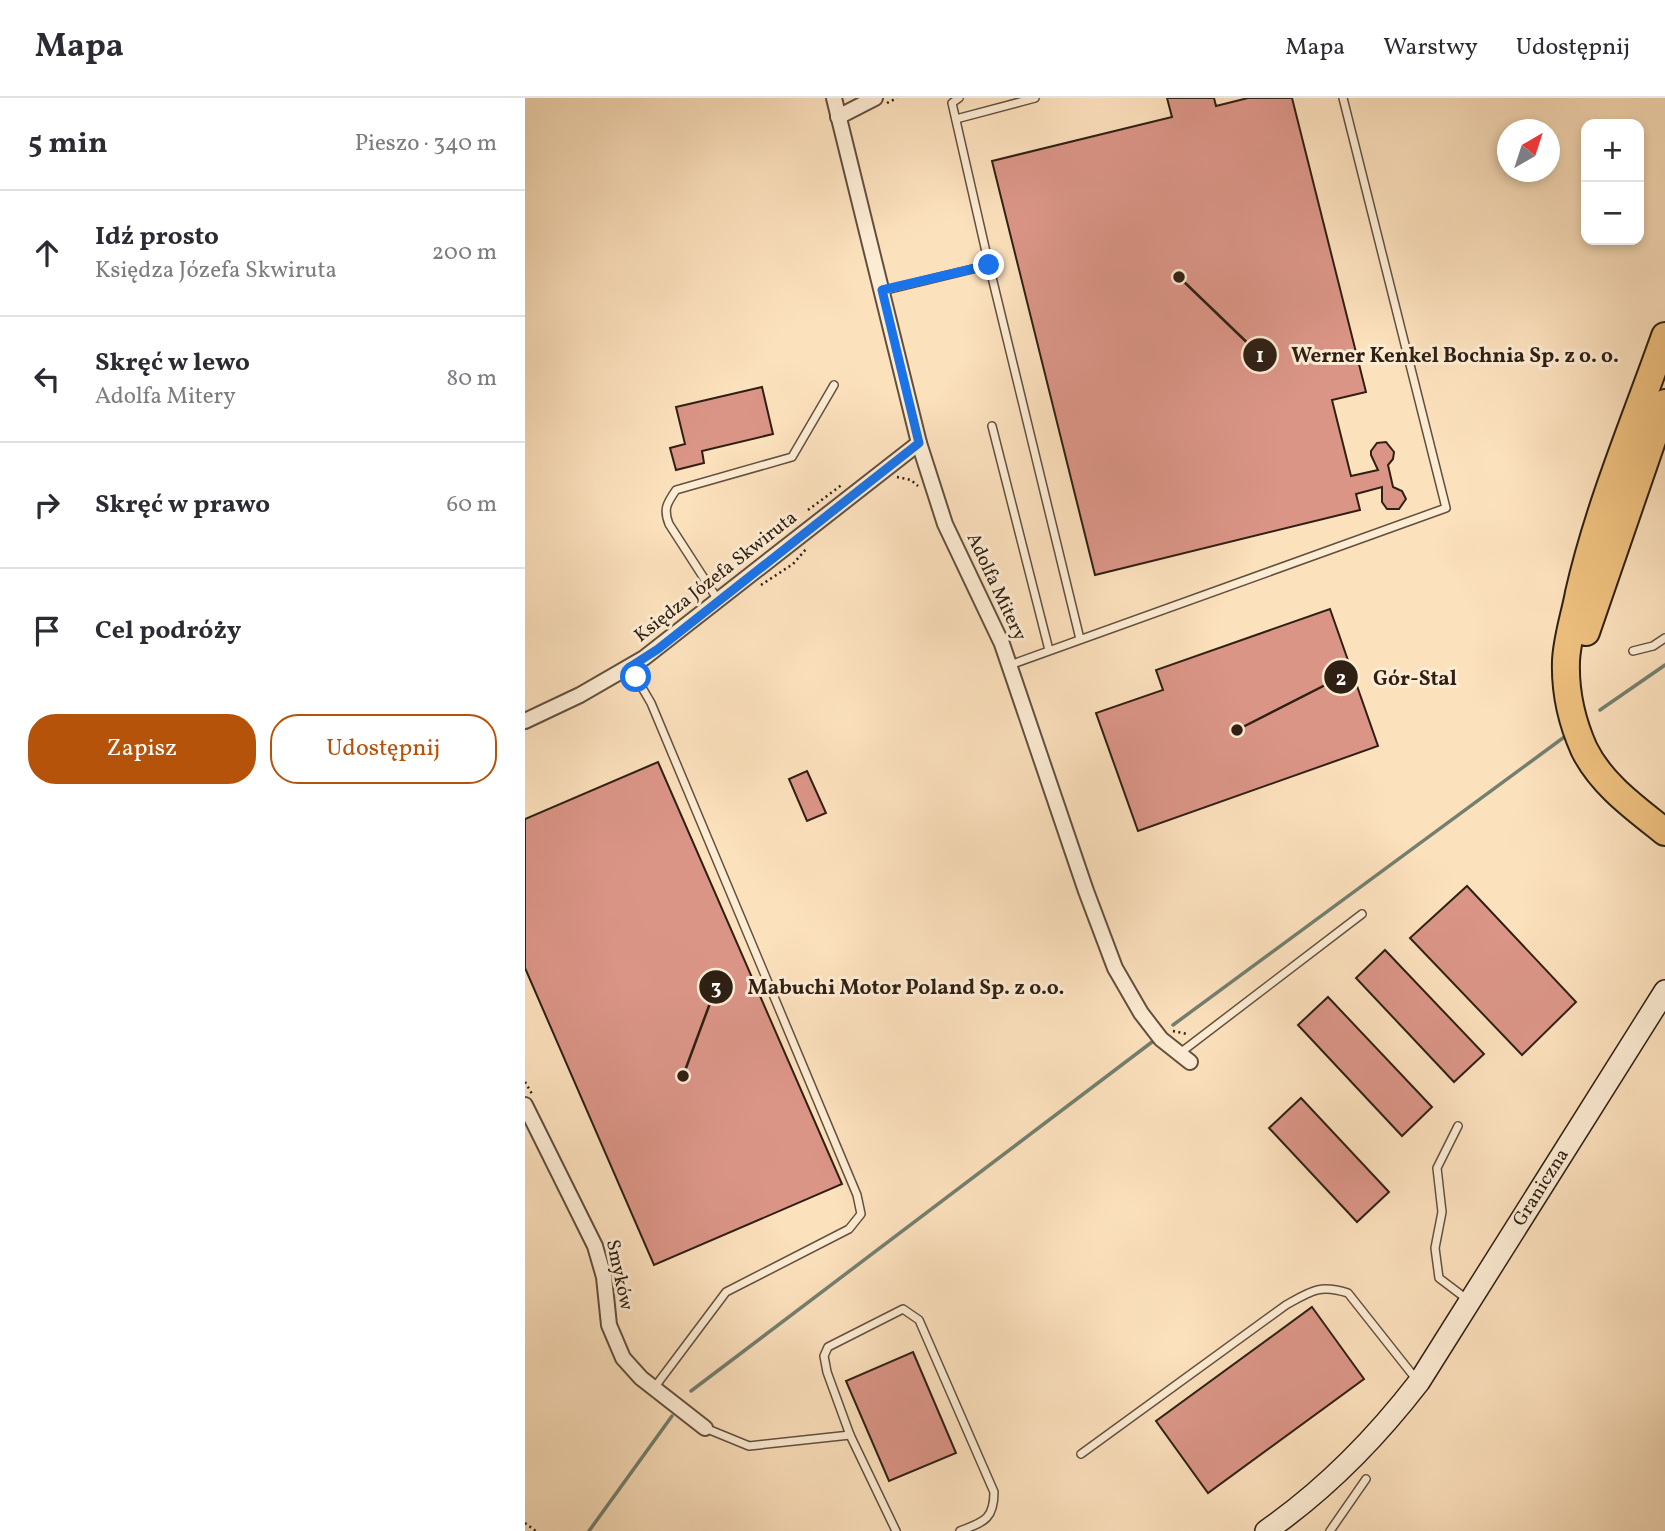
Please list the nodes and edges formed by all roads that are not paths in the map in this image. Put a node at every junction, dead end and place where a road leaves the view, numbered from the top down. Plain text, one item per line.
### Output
1 (834, 98) edge
2 (876, 98) edge
3 (959, 98) edge
4 (1035, 98) edge
5 (1343, 98) edge
6 (838, 117) junction
7 (956, 119) junction
8 (989, 265) junction
9 (882, 290) junction
10 (1665, 336) edge
11 (834, 386) dead end
12 (1665, 403) edge
13 (992, 426) dead end
14 (919, 443) junction
15 (718, 600) junction
16 (1665, 638) edge
17 (1080, 639) junction
18 (1049, 650) junction
19 (1633, 651) dead end
20 (1010, 665) junction
21 (630, 667) junction
22 (525, 721) edge
23 (1665, 811) edge
24 (1665, 832) edge
25 (1362, 914) dead end
26 (1665, 991) edge
27 (1184, 1058) joint
28 (525, 1105) edge
29 (1458, 1126) dead end
30 (1471, 1302) junction
31 (1419, 1382) junction
32 (654, 1389) junction
33 (705, 1428) joint
34 (850, 1435) junction
35 (1081, 1454) dead end
36 (1366, 1479) dead end
37 (896, 1531) edge
38 (960, 1531) edge
39 (1266, 1531) edge
40 (1330, 1531) edge

1 - 6 street, Adolfa Mitery
2 - 6 street
3 - 7 lane
4 - 7 lane
5 - 17 lane
6 - 9 street, Adolfa Mitery
7 - 8 lane
8 - 9 lane
8 - 17 lane
9 - 14 street, Adolfa Mitery
10 - 24 highway
11 - 15 lane
12 - 23 highway
13 - 18 lane
14 - 15 street, Księdza Józefa Skwiruta
14 - 20 street, Adolfa Mitery
15 - 21 street, Księdza Józefa Skwiruta
16 - 19 lane
17 - 18 lane
18 - 20 lane
20 - 27 street, Adolfa Mitery
21 - 22 street, Księdza Józefa Skwiruta
21 - 32 lane
25 - 27 lane
26 - 30 main road, Graniczna
28 - 32 street, Smyków
29 - 30 lane
30 - 31 main road, Graniczna
31 - 35 lane
31 - 39 main road, Graniczna
32 - 33 street, Smyków
33 - 34 lane
34 - 37 lane
34 - 38 lane
36 - 40 lane

